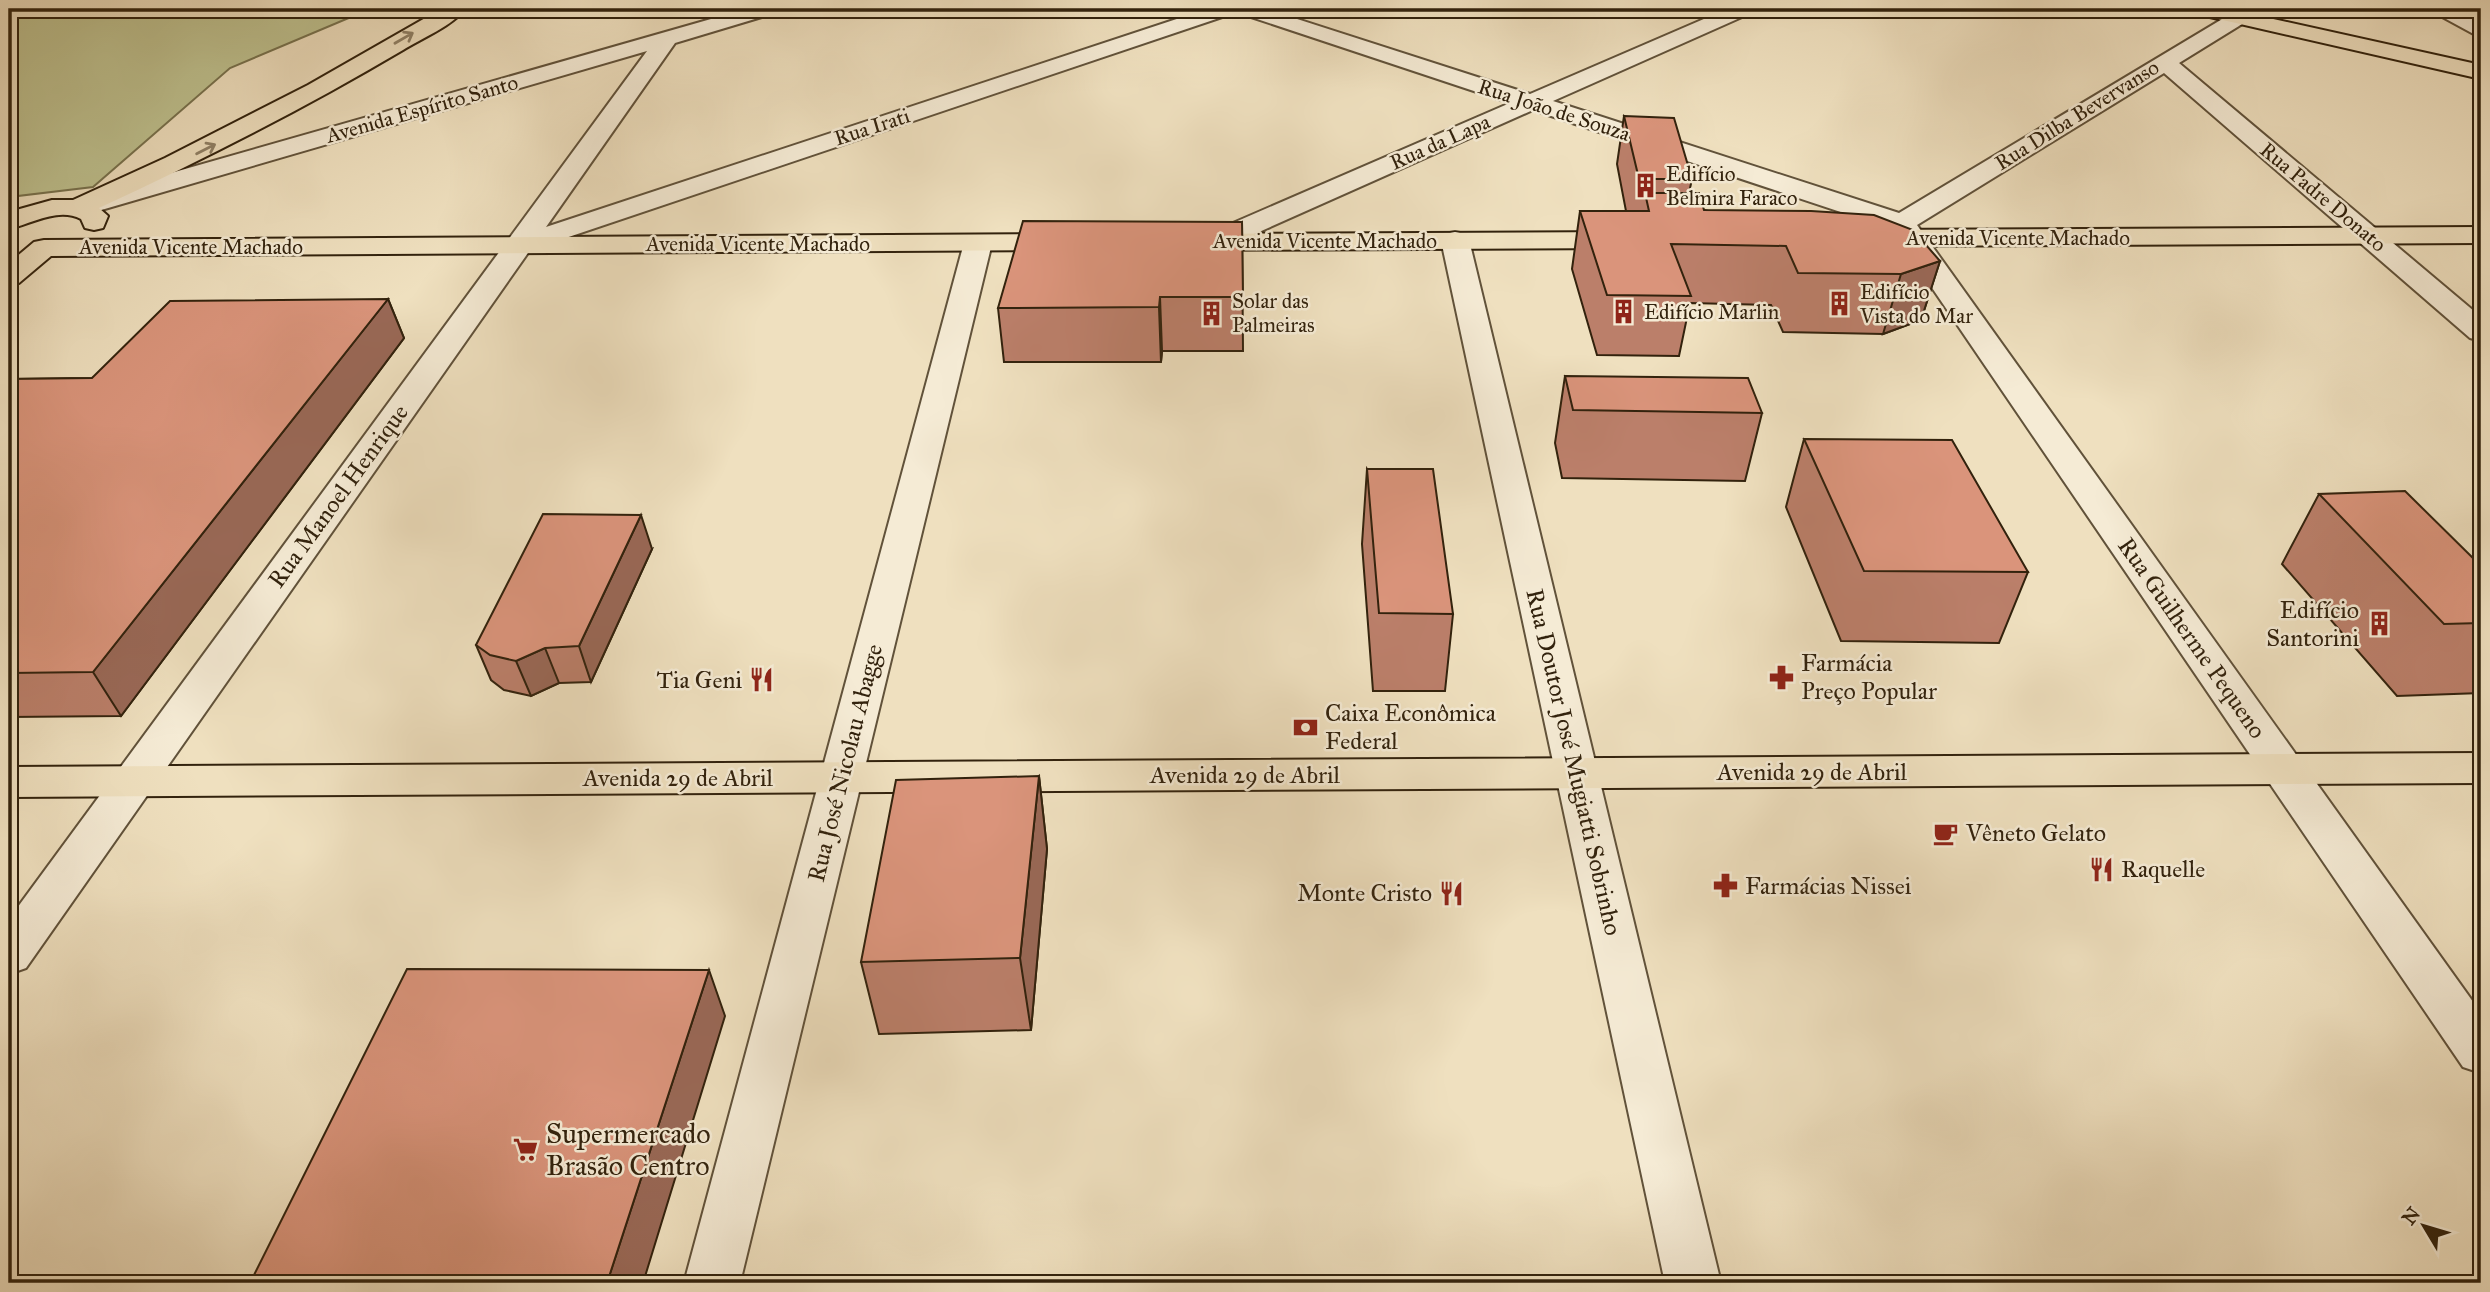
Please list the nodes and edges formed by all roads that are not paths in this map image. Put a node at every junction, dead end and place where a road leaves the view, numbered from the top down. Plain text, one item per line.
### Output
1 (454, 9) edge
2 (768, 9) edge
3 (1227, 9) edge
4 (1246, 9) edge
5 (1744, 9) edge
6 (2201, 9) edge
7 (2442, 9) edge
8 (2246, 13) edge
9 (2481, 32) edge
10 (668, 37) junction
11 (2164, 62) junction
12 (2481, 72) edge
13 (1531, 102) junction
14 (77, 208) junction
15 (9, 221) edge
16 (1907, 231) junction
17 (2481, 235) edge
18 (2368, 236) junction
19 (1843, 238) edge
20 (1649, 239) edge
21 (1455, 240) junction
22 (1089, 242) edge
23 (1158, 242) edge
24 (1213, 242) junction
25 (978, 243) junction
26 (517, 245) junction
27 (44, 248) junction
28 (9, 251) edge
29 (9, 277) edge
30 (2481, 332) edge
31 (2481, 768) edge
32 (2284, 769) junction
33 (1577, 773) junction
34 (842, 777) junction
35 (133, 781) junction
36 (9, 782) edge
37 (9, 955) edge
38 (2481, 1052) edge
39 (712, 1283) edge
40 (1693, 1283) edge

14 -> 1 main road
2 - 10 street, Avenida Espírito Santo
3 - 26 street, Rua Irati
4 - 13 street, Rua João de Souza
5 - 13 street, Rua da Lapa
6 - 8 main road
7 - 9 street
8 - 11 street, Rua Dilba Bevervanso
8 - 12 main road
10 - 14 street, Avenida Espírito Santo
10 - 26 street, Rua Manoel Henrique
11 - 16 street, Rua Dilba Bevervanso
11 - 18 street, Rua Padre Donato
13 - 16 street, Rua João de Souza
13 - 24 street, Rua da Lapa
14 - 15 main road
14 - 27 main road
16 - 18 main road, Avenida Vicente Machado
16 - 19 main road, Avenida Vicente Machado
16 - 32 street, Rua Guilherme Pequeno
17 - 18 main road, Avenida Vicente Machado
18 - 30 street, Rua Padre Donato
20 - 21 main road, Avenida Vicente Machado
21 - 24 main road, Avenida Vicente Machado
21 - 33 street, Rua Doutor José Mugiatti Sobrinho
22 - 25 main road, Avenida Vicente Machado
23 - 24 main road, Avenida Vicente Machado
25 - 26 main road, Avenida Vicente Machado
25 - 34 street, Rua José Nicolau Abagge
26 - 27 main road, Avenida Vicente Machado
26 - 35 street, Rua Manoel Henrique
27 - 28 main road
27 - 29 main road
31 - 32 main road, Avenida 29 de Abril
32 - 33 main road, Avenida 29 de Abril
32 - 38 street, Rua Guilherme Pequeno
33 - 34 main road, Avenida 29 de Abril
33 - 40 street, Rua Doutor José Mugiatti Sobrinho
34 - 35 main road, Avenida 29 de Abril
34 - 39 street, Rua José Nicolau Abagge
35 - 36 main road, Avenida 29 de Abril
35 - 37 street, Rua Manoel Henrique

